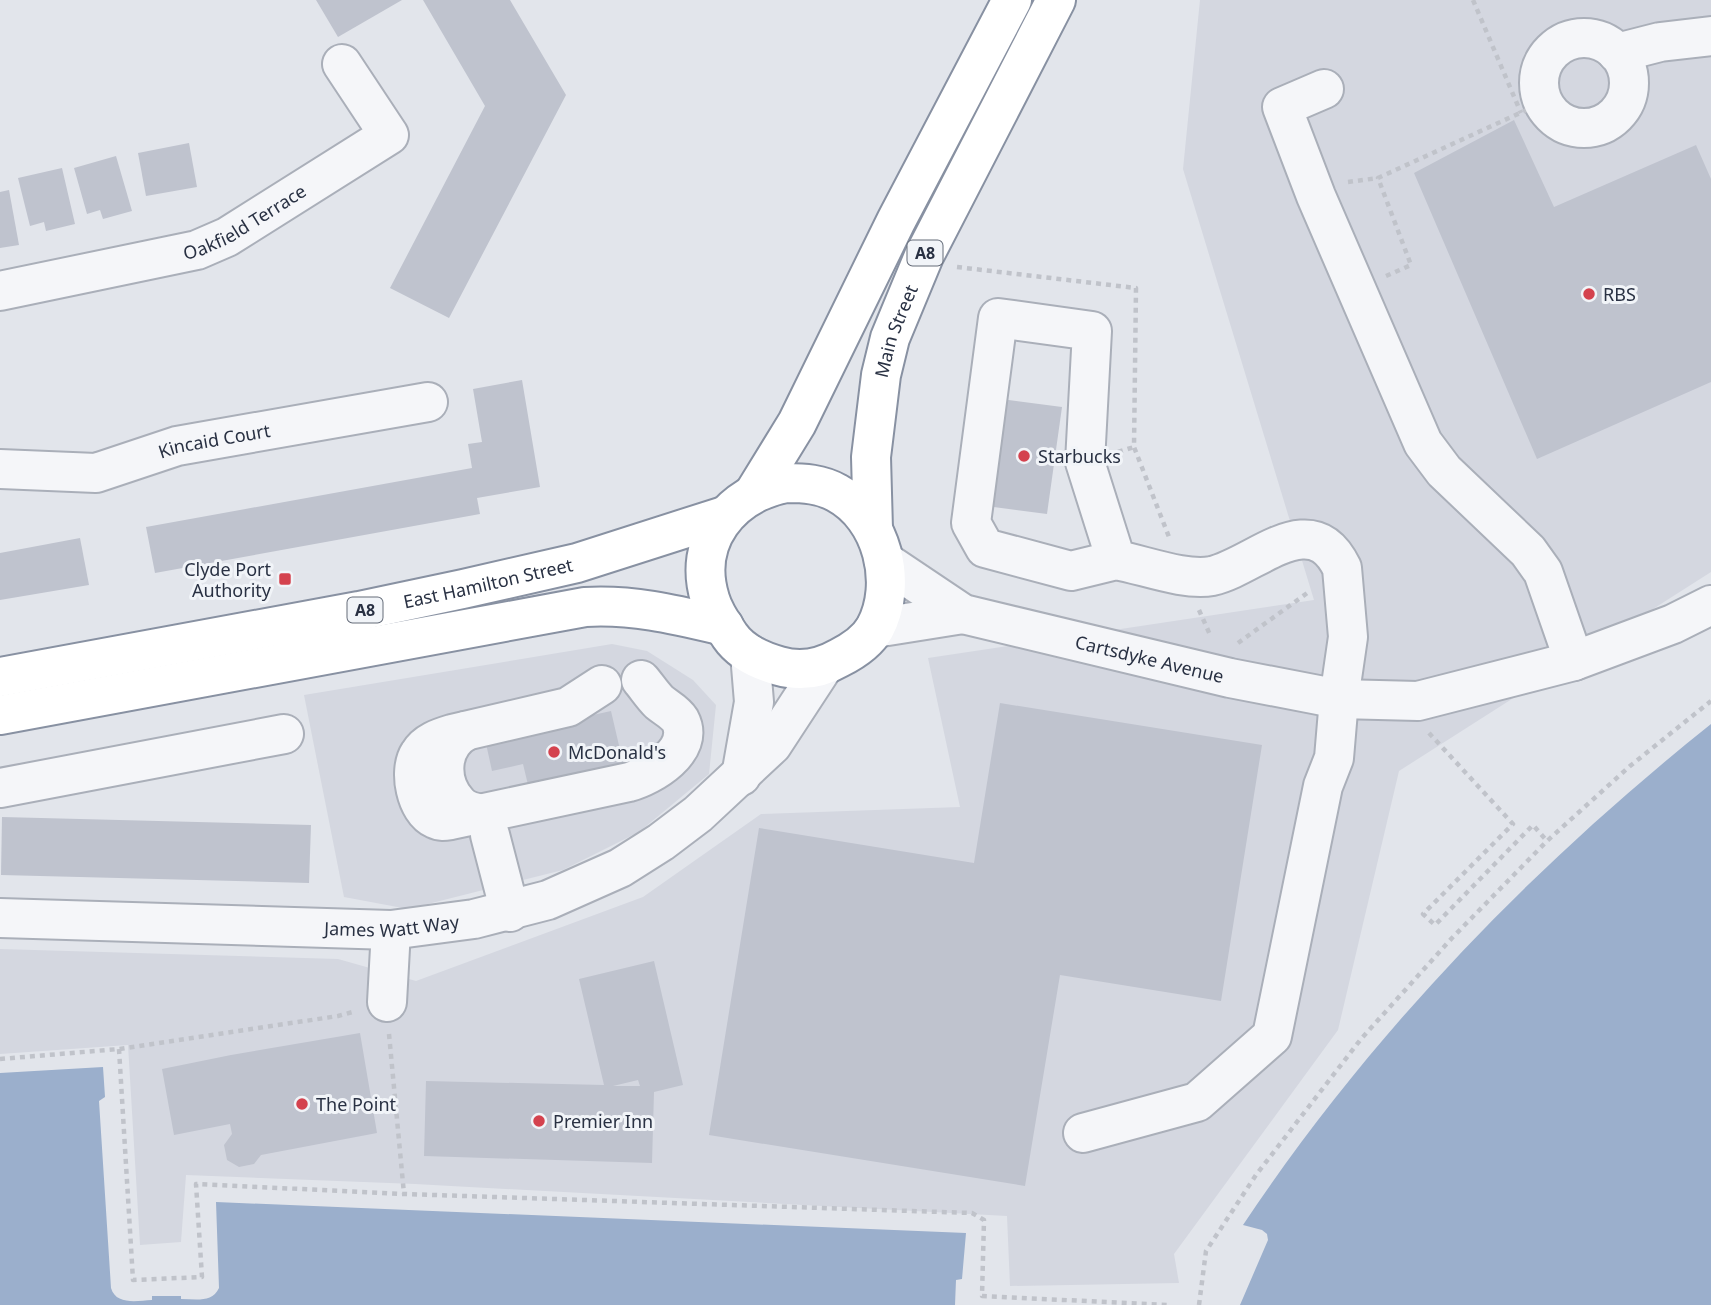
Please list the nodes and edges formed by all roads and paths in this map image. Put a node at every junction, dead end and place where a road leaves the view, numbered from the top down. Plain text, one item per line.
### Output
1 (1012, 0) edge
2 (1056, 0) edge
3 (1473, 0) edge
4 (1711, 36) edge
5 (1617, 52) junction
6 (342, 64) dead end
7 (1324, 89) dead end
8 (1532, 108) junction
9 (1356, 288) junction
10 (0, 291) edge
11 (428, 402) dead end
12 (0, 469) edge
13 (754, 493) junction
14 (724, 516) junction
15 (878, 545) junction
16 (1116, 560) junction
17 (1342, 568) junction
18 (1711, 605) edge
19 (963, 614) junction
20 (723, 626) junction
21 (875, 628) junction
22 (1231, 649) dead end
23 (750, 654) junction
24 (1574, 661) junction
25 (823, 667) junction
26 (0, 677) edge
27 (641, 680) dead end
28 (602, 685) dead end
29 (1339, 699) junction
30 (1418, 701) junction
31 (1711, 701) edge
32 (0, 715) edge
33 (284, 734) dead end
34 (741, 776) junction
35 (0, 789) edge
36 (485, 824) junction
37 (1548, 841) junction
38 (510, 912) junction
39 (0, 918) edge
40 (391, 930) junction
41 (387, 1002) junction
42 (119, 1049) junction
43 (0, 1059) edge
44 (1083, 1133) dead end
45 (404, 1194) junction
46 (1167, 1305) edge
47 (1199, 1305) edge

1 - 13 highway, A8
2 - 15 highway, Main Street / A8
3 - 8 path
4 - 5 street
5 - 8 street
5 - 8 street
6 - 10 street, Oakfield Terrace
7 - 9 street
8 - 9 path
9 - 24 street
11 - 12 street, Kincaid Court
13 - 14 highway, A8
13 - 15 highway, A8
14 - 20 highway, A8
14 - 26 highway, East Hamilton Street / A8
15 - 19 street, Cartsdyke Avenue
15 - 21 highway, A8
16 - 16 street
16 - 17 street
17 - 22 path
17 - 29 street
18 - 24 street, Cartsdyke Avenue
19 - 21 street, Cartsdyke Avenue
19 - 29 street, Cartsdyke Avenue
20 - 23 highway, A8
20 - 32 highway, A8
21 - 25 highway, A8
23 - 25 highway, A8
23 - 34 street
24 - 30 street, Cartsdyke Avenue
25 - 34 street, James Watt Way
27 - 36 street
28 - 36 street
29 - 30 street, Cartsdyke Avenue
29 - 44 street
30 - 37 path
31 - 37 path
33 - 35 street
34 - 38 street, James Watt Way
36 - 38 street
37 - 47 path
38 - 40 street, James Watt Way
39 - 40 street, James Watt Way
40 - 41 street
41 - 42 path
41 - 45 path
42 - 43 path
42 - 45 path
45 - 46 path

